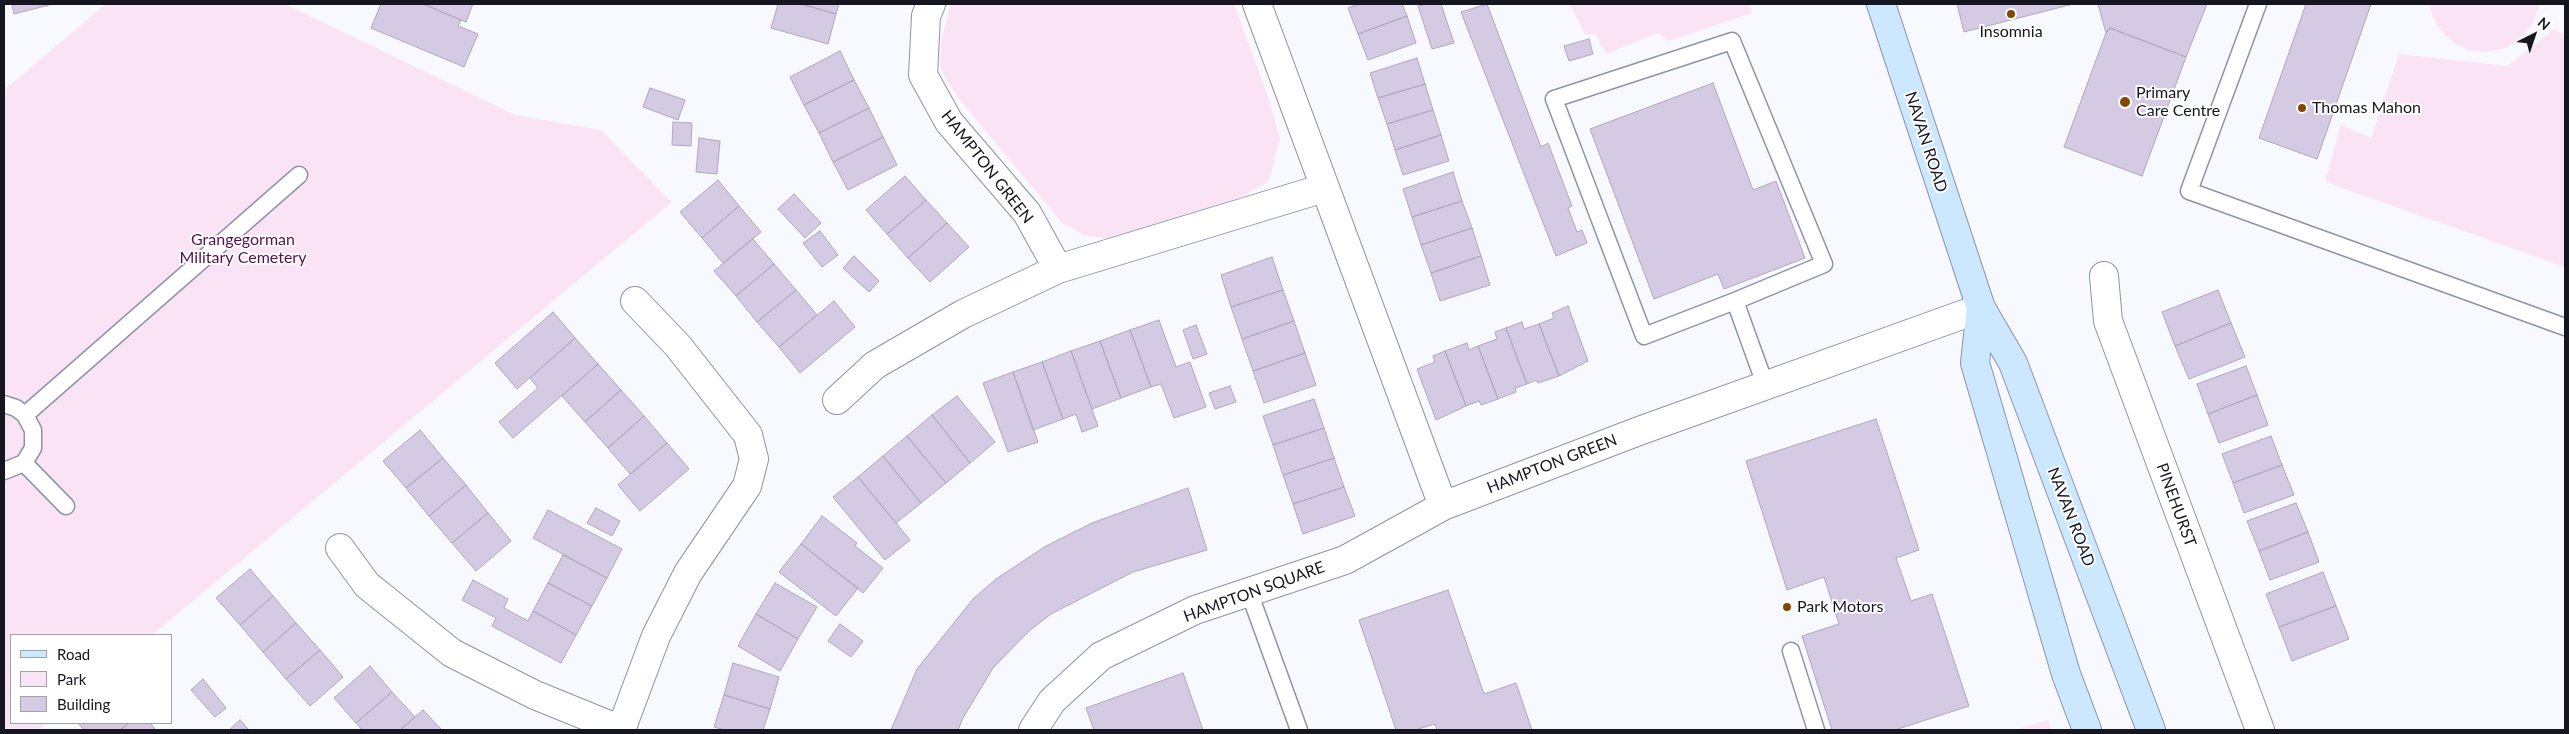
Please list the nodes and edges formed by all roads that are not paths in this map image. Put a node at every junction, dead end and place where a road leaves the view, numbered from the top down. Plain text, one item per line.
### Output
1 (930, 4) edge
2 (1257, 4) edge
3 (1881, 4) edge
4 (2258, 4) edge
5 (298, 175) dead end
6 (1324, 188) junction
7 (1058, 269) junction
8 (2104, 276) dead end
9 (635, 301) dead end
10 (1735, 301) junction
11 (1981, 308) junction
12 (2565, 327) edge
13 (1766, 387) junction
14 (837, 400) dead end
15 (4, 404) edge
16 (25, 415) junction
17 (24, 463) junction
18 (4, 472) edge
19 (66, 506) dead end
20 (1443, 506) junction
21 (340, 548) dead end
22 (1249, 592) junction
23 (1791, 651) dead end
24 (622, 730) edge
25 (1032, 730) edge
26 (1299, 730) edge
27 (1816, 730) edge
28 (2087, 730) edge
29 (2151, 730) edge
30 (2260, 730) edge

1 - 7 street, HAMPTON GREEN
2 - 6 street
3 - 11 main road, NAVAN ROAD
4 - 12 lane
5 - 16 lane
6 - 7 street
6 - 20 street
7 - 14 street
8 - 30 street, PINEHURST
9 - 24 street
10 - 10 lane
10 - 13 lane
11 - 13 street, HAMPTON GREEN
11 - 28 main road, NAVAN ROAD
11 - 29 main road, NAVAN ROAD
13 - 20 street, HAMPTON GREEN
15 - 16 lane
16 - 17 lane
17 - 18 lane
17 - 19 lane
20 - 22 street, HAMPTON SQUARE
21 - 24 street
22 - 25 street, HAMPTON SQUARE
22 - 26 lane
23 - 27 lane

